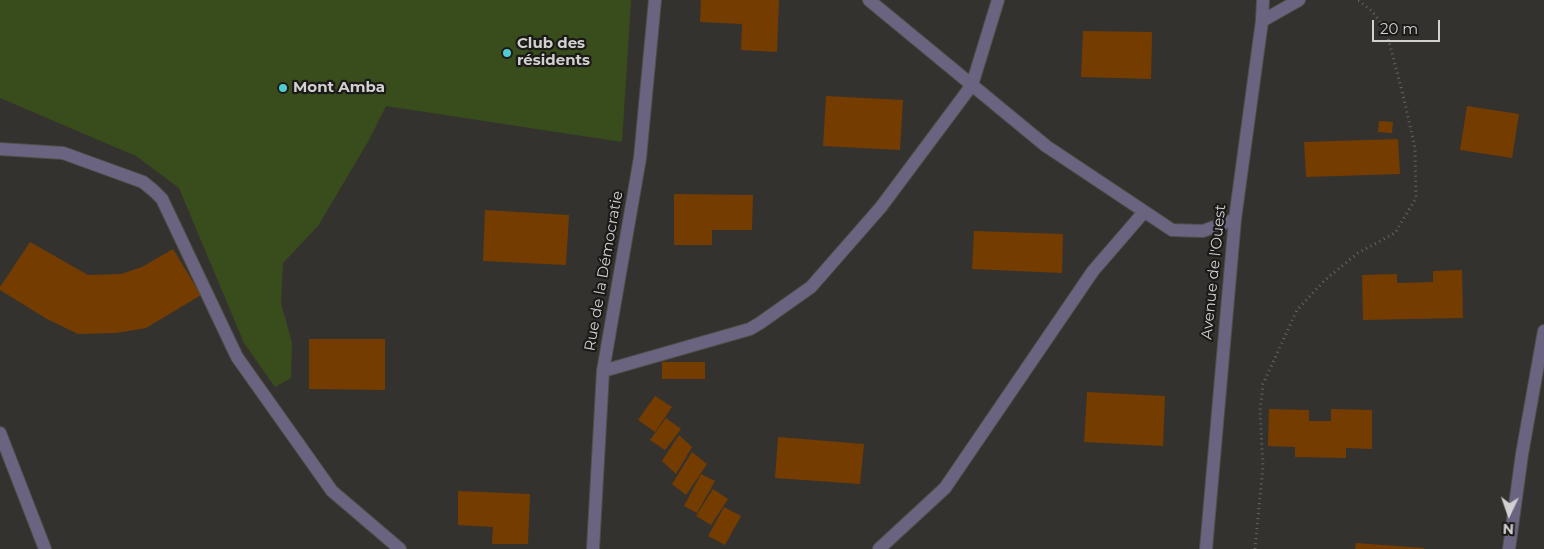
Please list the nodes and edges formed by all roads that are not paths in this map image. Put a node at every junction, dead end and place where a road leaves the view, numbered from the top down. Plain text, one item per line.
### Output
1 (655, 0) edge
2 (869, 0) edge
3 (998, 0) edge
4 (1263, 0) edge
5 (1299, 0) edge
6 (1262, 21) junction
7 (972, 85) junction
8 (0, 149) edge
9 (1144, 212) junction
10 (1235, 219) junction
11 (1544, 332) edge
12 (603, 371) junction
13 (0, 433) edge
14 (45, 549) edge
15 (400, 549) edge
16 (593, 549) edge
17 (879, 549) edge
18 (1206, 549) edge
19 (1509, 549) edge

1 - 12 street, Rue de la Démocratie
2 - 7 street
3 - 7 street
4 - 6 street, Avenue de l'Ouest
5 - 6 street
6 - 10 street, Avenue de l'Ouest
7 - 9 street
7 - 12 street
8 - 15 street
9 - 10 street
9 - 17 street
10 - 18 street, Avenue de l'Ouest
11 - 19 street
12 - 16 street, Rue de la Démocratie
13 - 14 street

